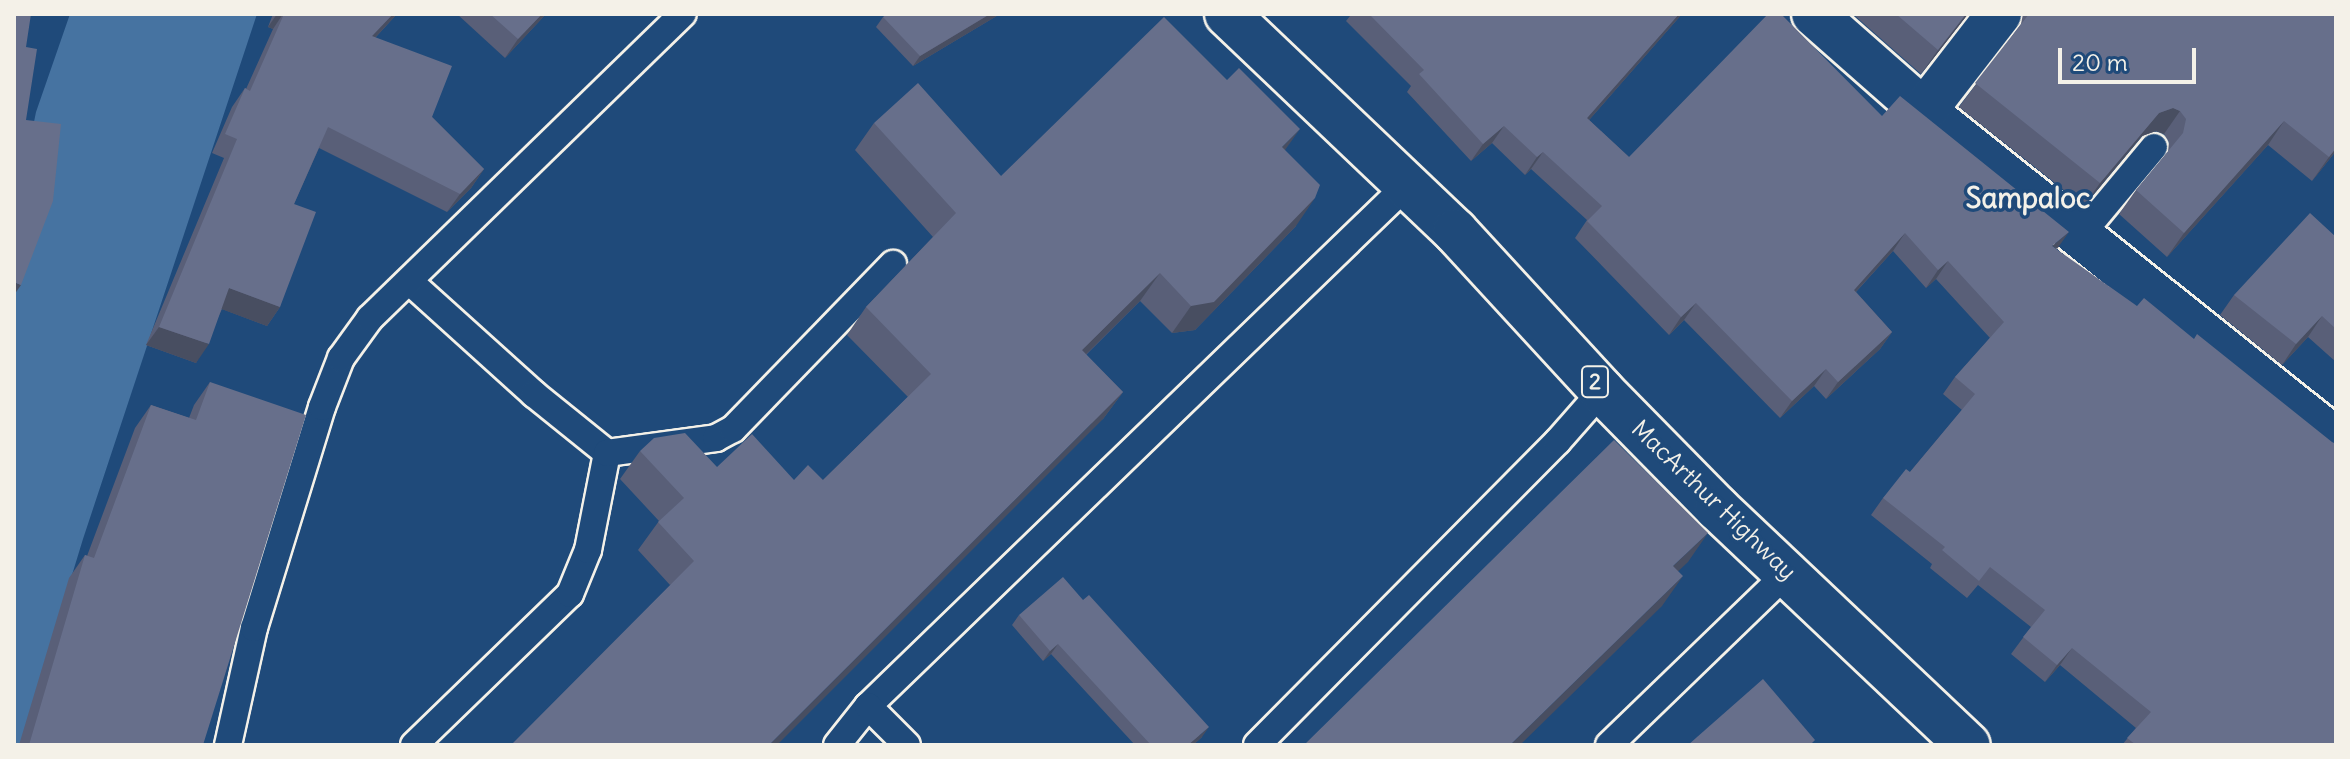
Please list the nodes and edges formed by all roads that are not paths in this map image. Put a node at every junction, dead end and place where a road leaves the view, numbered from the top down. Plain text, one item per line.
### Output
1 (683, 14) edge
2 (1227, 14) edge
3 (1814, 14) edge
4 (1999, 14) edge
5 (1924, 111) junction
6 (2154, 147) edge
7 (1408, 184) junction
8 (2079, 237) junction
9 (893, 264) dead end
10 (409, 281) junction
11 (1602, 391) junction
12 (2336, 440) edge
13 (607, 453) junction
14 (1788, 572) junction
15 (868, 706) junction
16 (1953, 740) edge
17 (228, 745) edge
18 (414, 745) edge
19 (837, 745) edge
20 (907, 745) edge
21 (1257, 745) edge
22 (1609, 745) edge

1 - 10 lane
2 - 7 main road, MacArthur Highway / 2
3 - 5 main road
4 - 5 main road
5 - 8 main road
6 - 8 lane
7 - 11 main road, MacArthur Highway / 2
7 - 15 lane
8 - 12 main road
9 - 13 lane
10 - 13 lane
10 - 17 lane
11 - 14 main road, MacArthur Highway / 2
11 - 21 lane
13 - 18 lane
14 - 16 main road, MacArthur Highway / 2
14 - 22 lane
15 - 19 lane
15 - 20 lane

